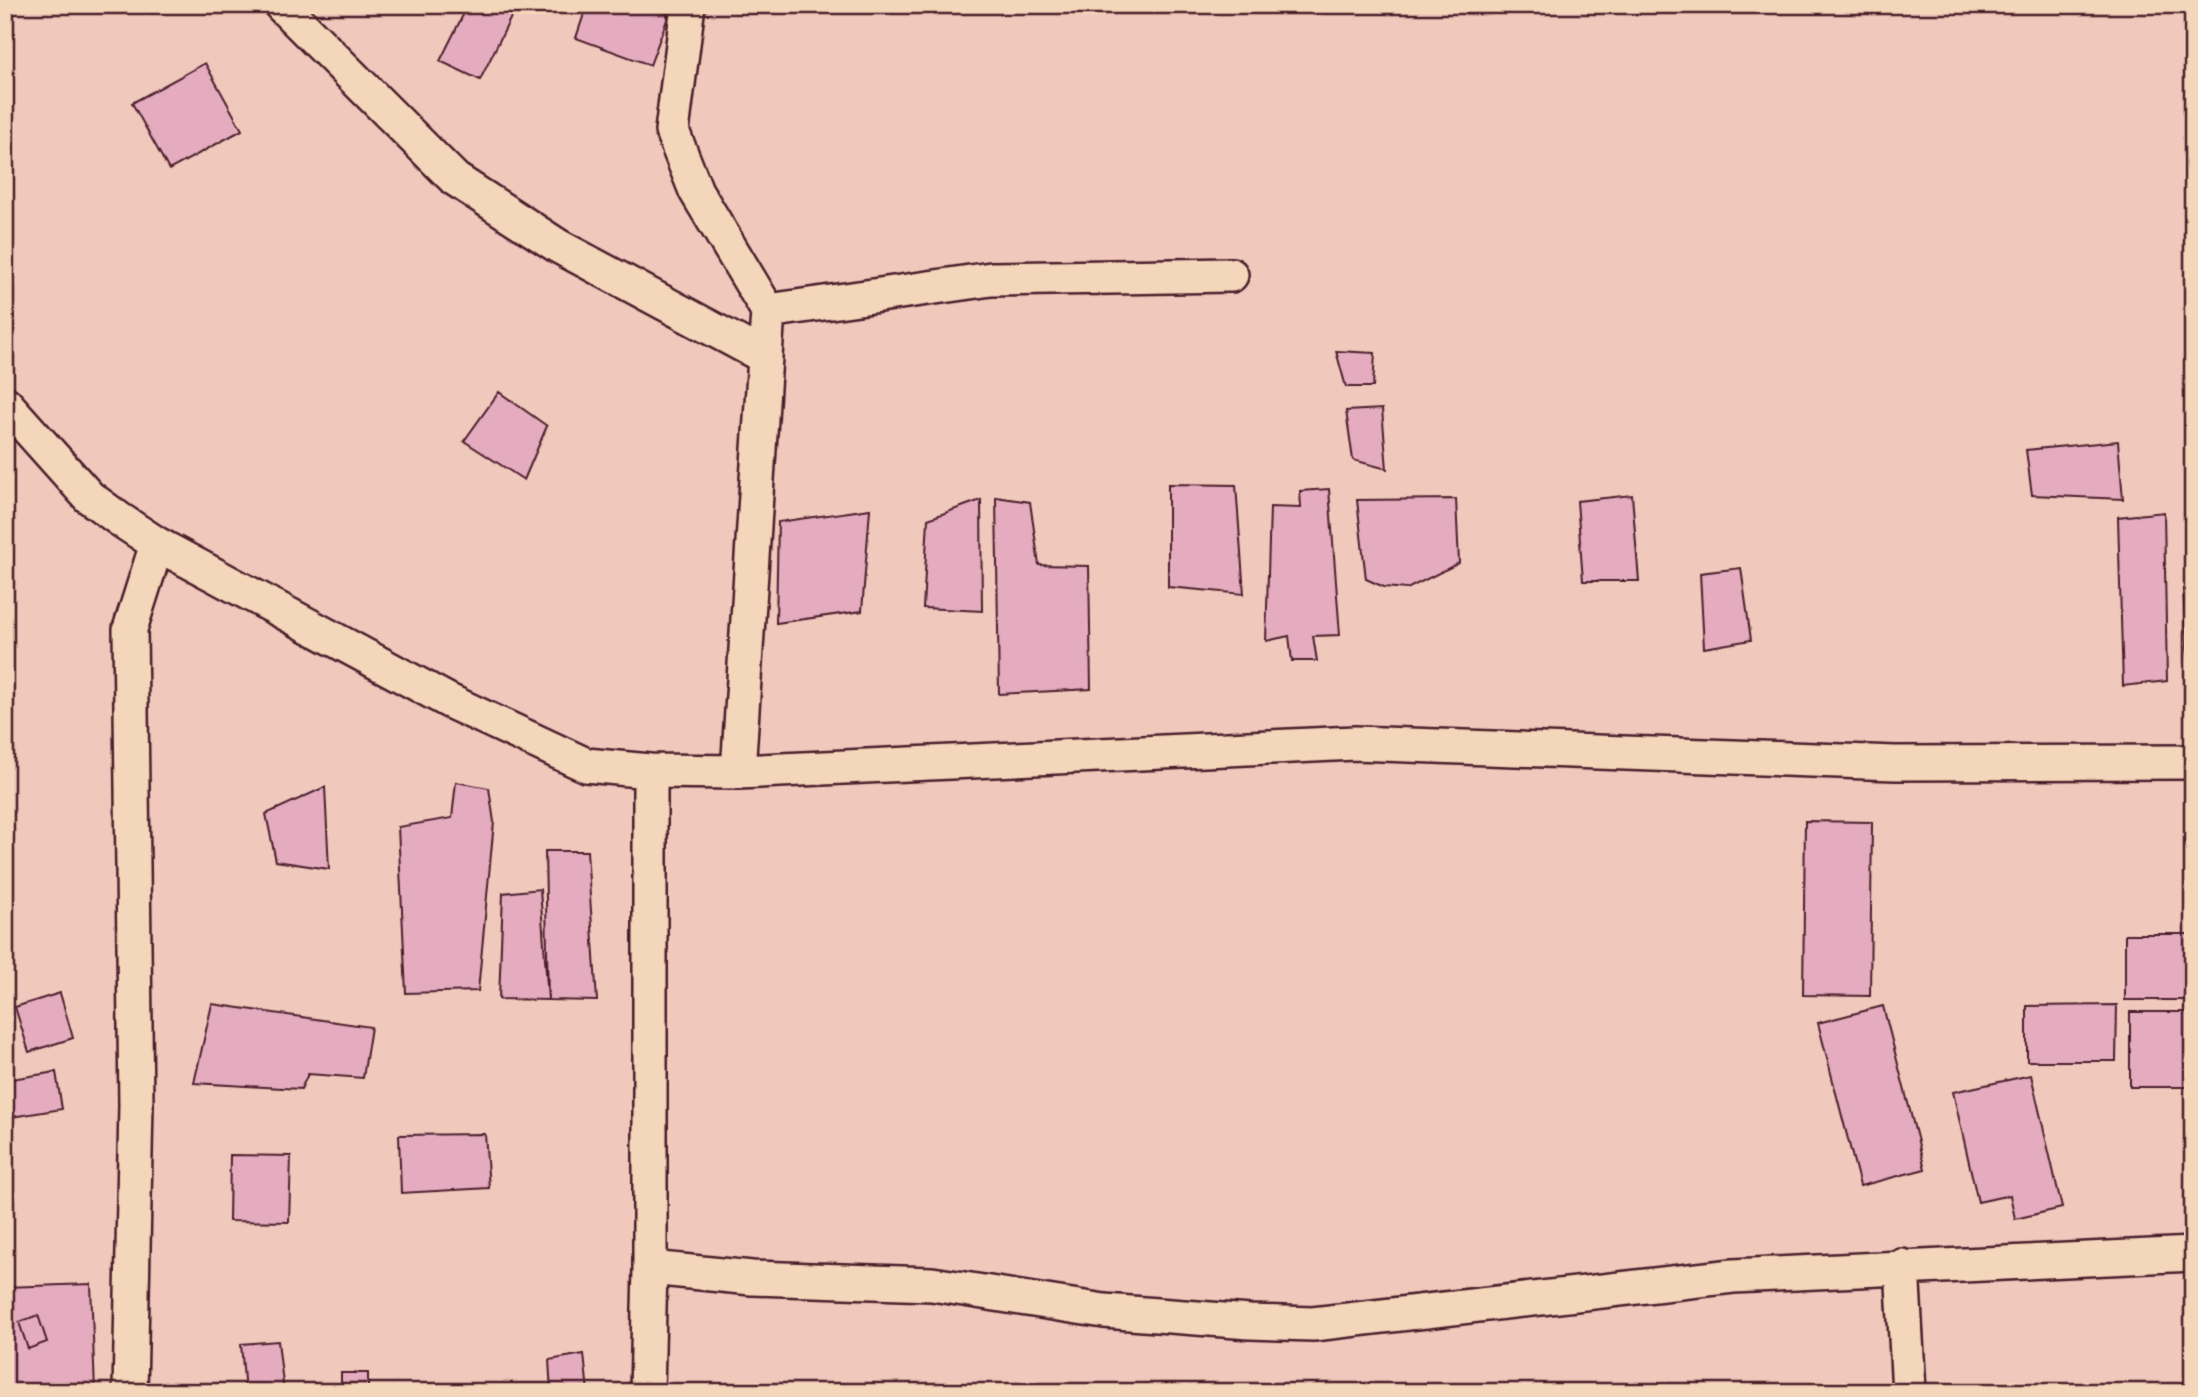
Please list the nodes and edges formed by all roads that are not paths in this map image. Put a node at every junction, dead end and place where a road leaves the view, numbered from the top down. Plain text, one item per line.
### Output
1 (281, 5) edge
2 (688, 5) edge
3 (1231, 275) dead end
4 (768, 311) junction
5 (765, 357) junction
6 (5, 403) edge
7 (157, 544) junction
8 (2193, 762) edge
9 (650, 771) junction
10 (738, 772) junction
11 (2193, 1254) edge
12 (1902, 1266) junction
13 (650, 1268) junction
14 (130, 1392) edge
15 (647, 1392) edge
16 (1909, 1392) edge

1 - 5 street
2 - 4 street
3 - 4 street
4 - 5 street
5 - 10 street
6 - 7 street
7 - 9 street
7 - 14 street
8 - 10 street
9 - 10 street
9 - 13 street
11 - 12 street
12 - 13 street
12 - 16 street
13 - 15 street

